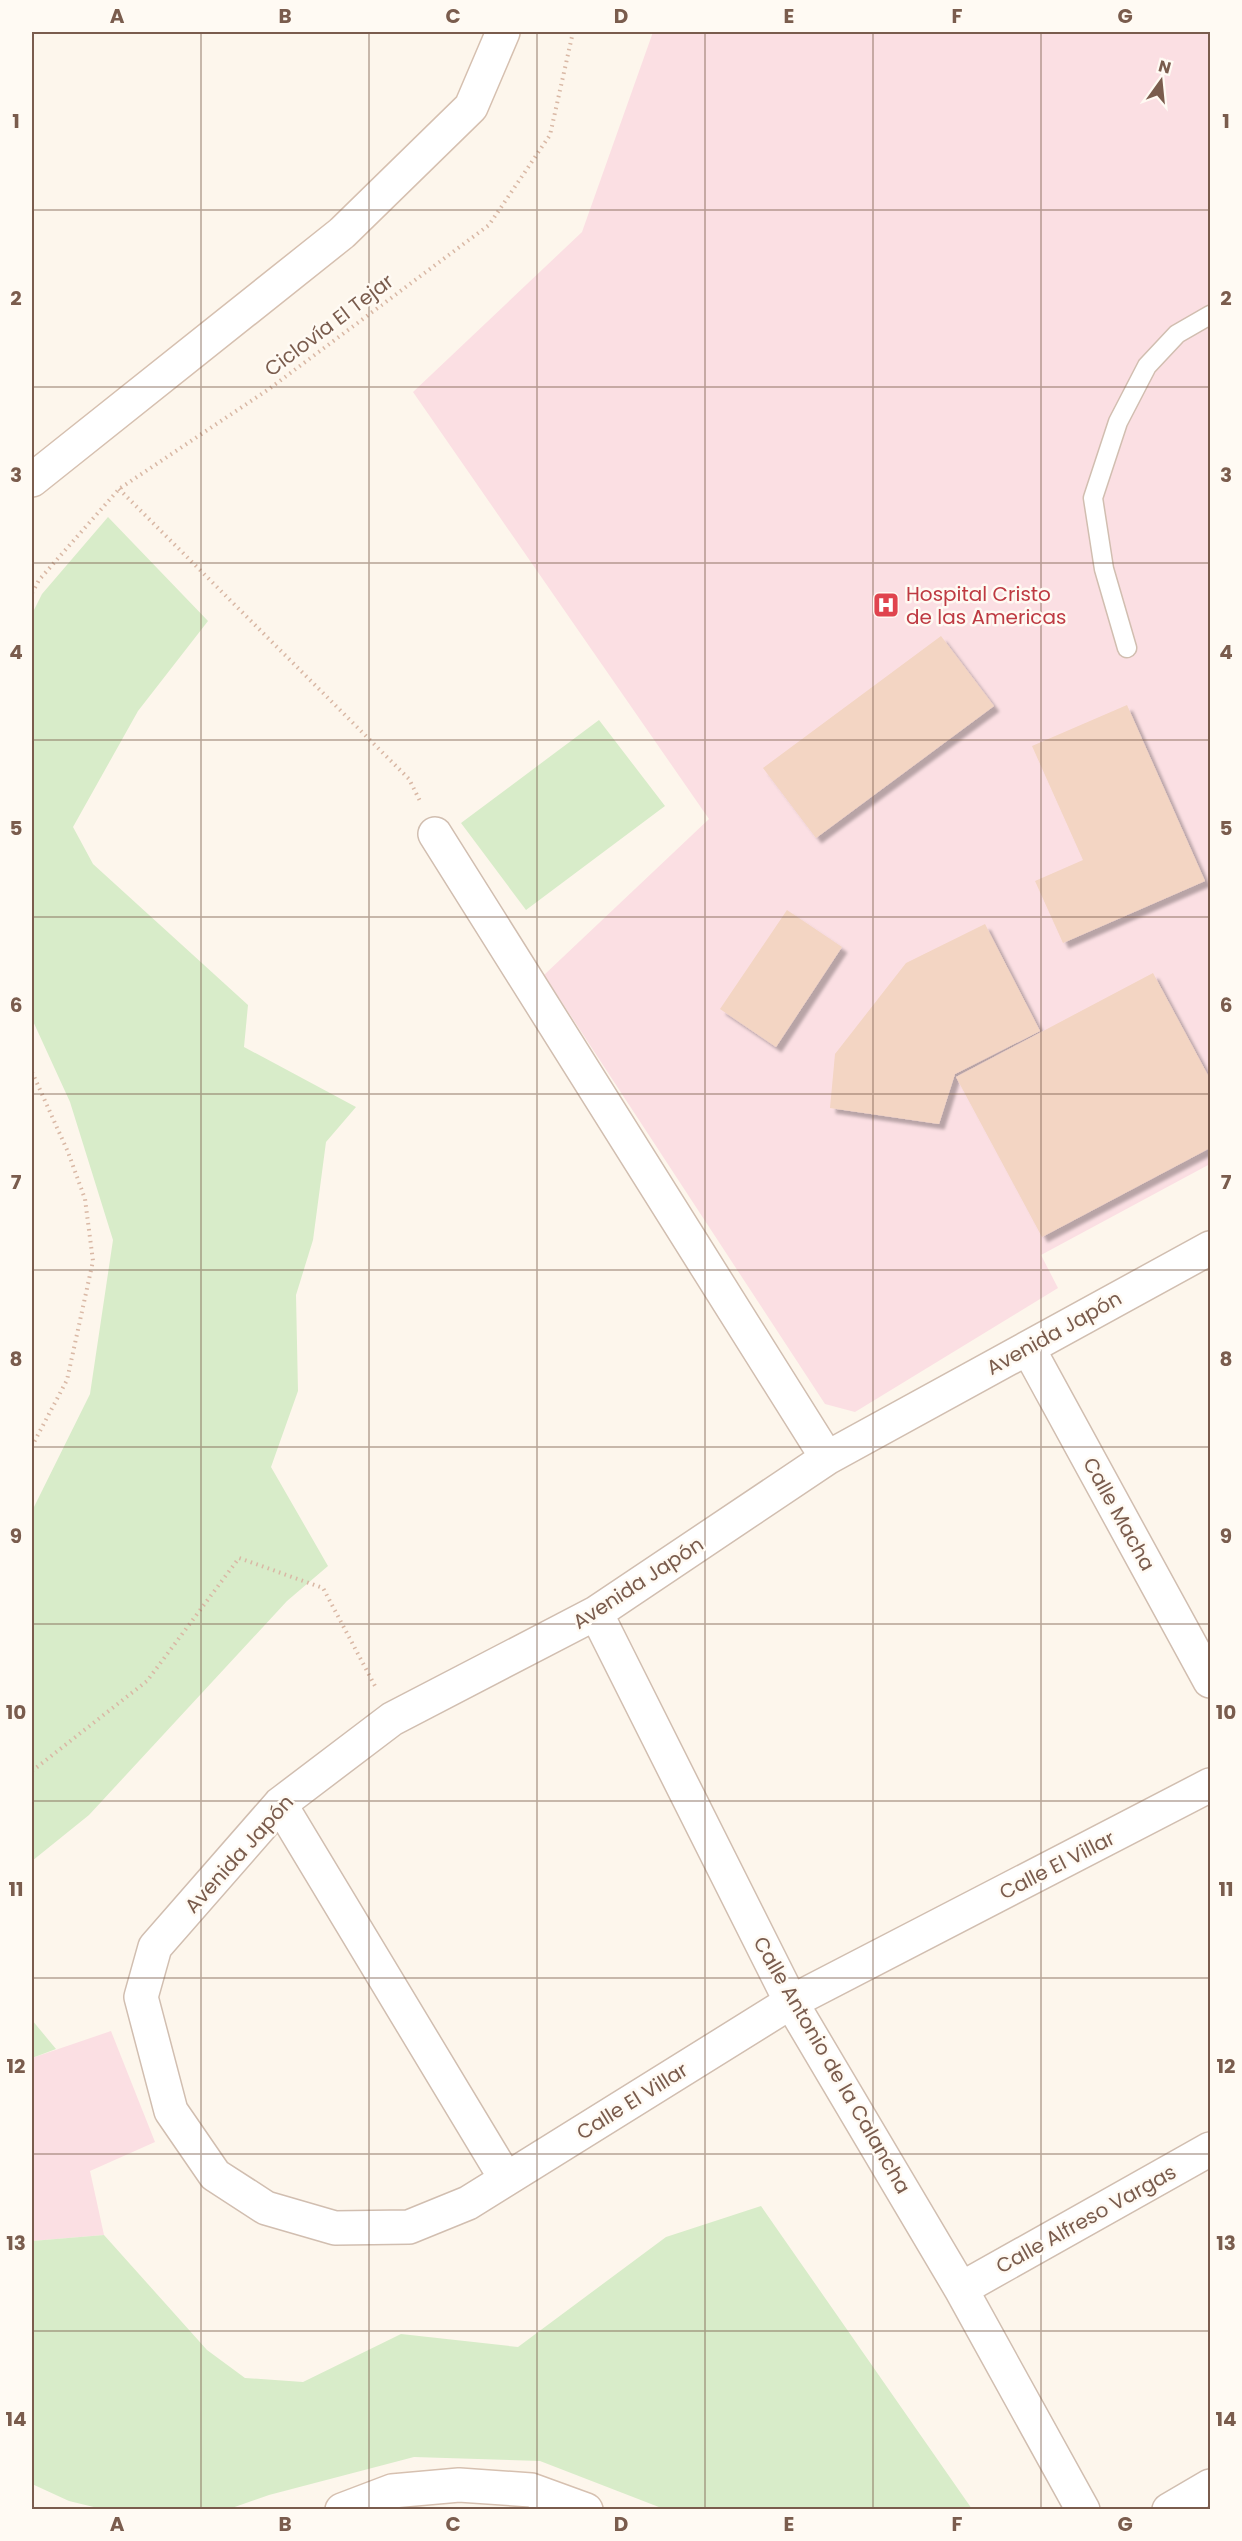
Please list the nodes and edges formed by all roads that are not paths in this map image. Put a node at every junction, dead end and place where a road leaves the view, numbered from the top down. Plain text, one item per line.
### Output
1 (502, 32) edge
2 (1210, 315) edge
3 (32, 480) edge
4 (1127, 648) dead end
5 (435, 834) road end
6 (1210, 1248) edge
7 (1028, 1348) junction
8 (827, 1458) junction
9 (596, 1613) junction
10 (1210, 1681) edge
11 (1210, 1785) edge
12 (280, 1804) junction
13 (141, 1997) joint
14 (791, 2002) junction
15 (1210, 2149) edge
16 (506, 2179) junction
17 (961, 2289) junction
18 (1210, 2486) edge
19 (342, 2510) edge
20 (586, 2510) edge
21 (1083, 2510) edge
22 (1169, 2510) edge

1 - 3 street
2 - 4 lane
5 - 8 street
6 - 7 street, Avenida Japón
7 - 8 street, Avenida Japón
7 - 10 street, Calle Macha
8 - 9 street, Avenida Japón
9 - 12 street, Avenida Japón
9 - 14 street, Calle Antonio de la Calancha
11 - 14 street, Calle El Villar
12 - 13 street, Avenida Japón
12 - 16 street
13 - 16 street, Calle El Villar
14 - 16 street, Calle El Villar
14 - 17 street, Calle Antonio de la Calancha
15 - 17 street, Calle Alfreso Vargas
17 - 21 street, Calle Antonio de la Calancha
18 - 22 street
19 - 20 street

